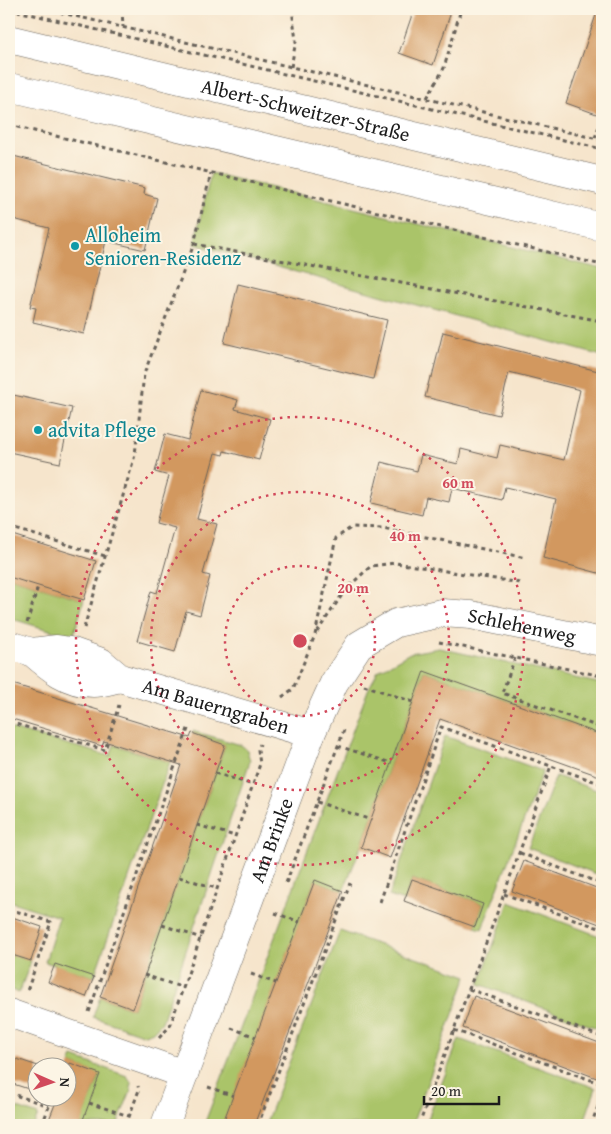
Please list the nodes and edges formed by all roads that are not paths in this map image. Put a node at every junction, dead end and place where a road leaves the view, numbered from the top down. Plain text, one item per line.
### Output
1 (9, 39) edge
2 (9, 87) edge
3 (602, 181) edge
4 (602, 227) edge
5 (442, 613) joint
6 (602, 642) edge
7 (20, 648) edge
8 (311, 734) junction
9 (16, 1006) edge
10 (184, 1074) junction
11 (165, 1125) edge

1 - 3 street, Albert-Schweitzer-Straße
2 - 4 street
5 - 6 street, Schlehenweg
5 - 8 street, Am Brinke
7 - 8 street, Am Bauerngraben
8 - 10 street, Am Brinke
9 - 10 street
10 - 11 street, Am Brinke

